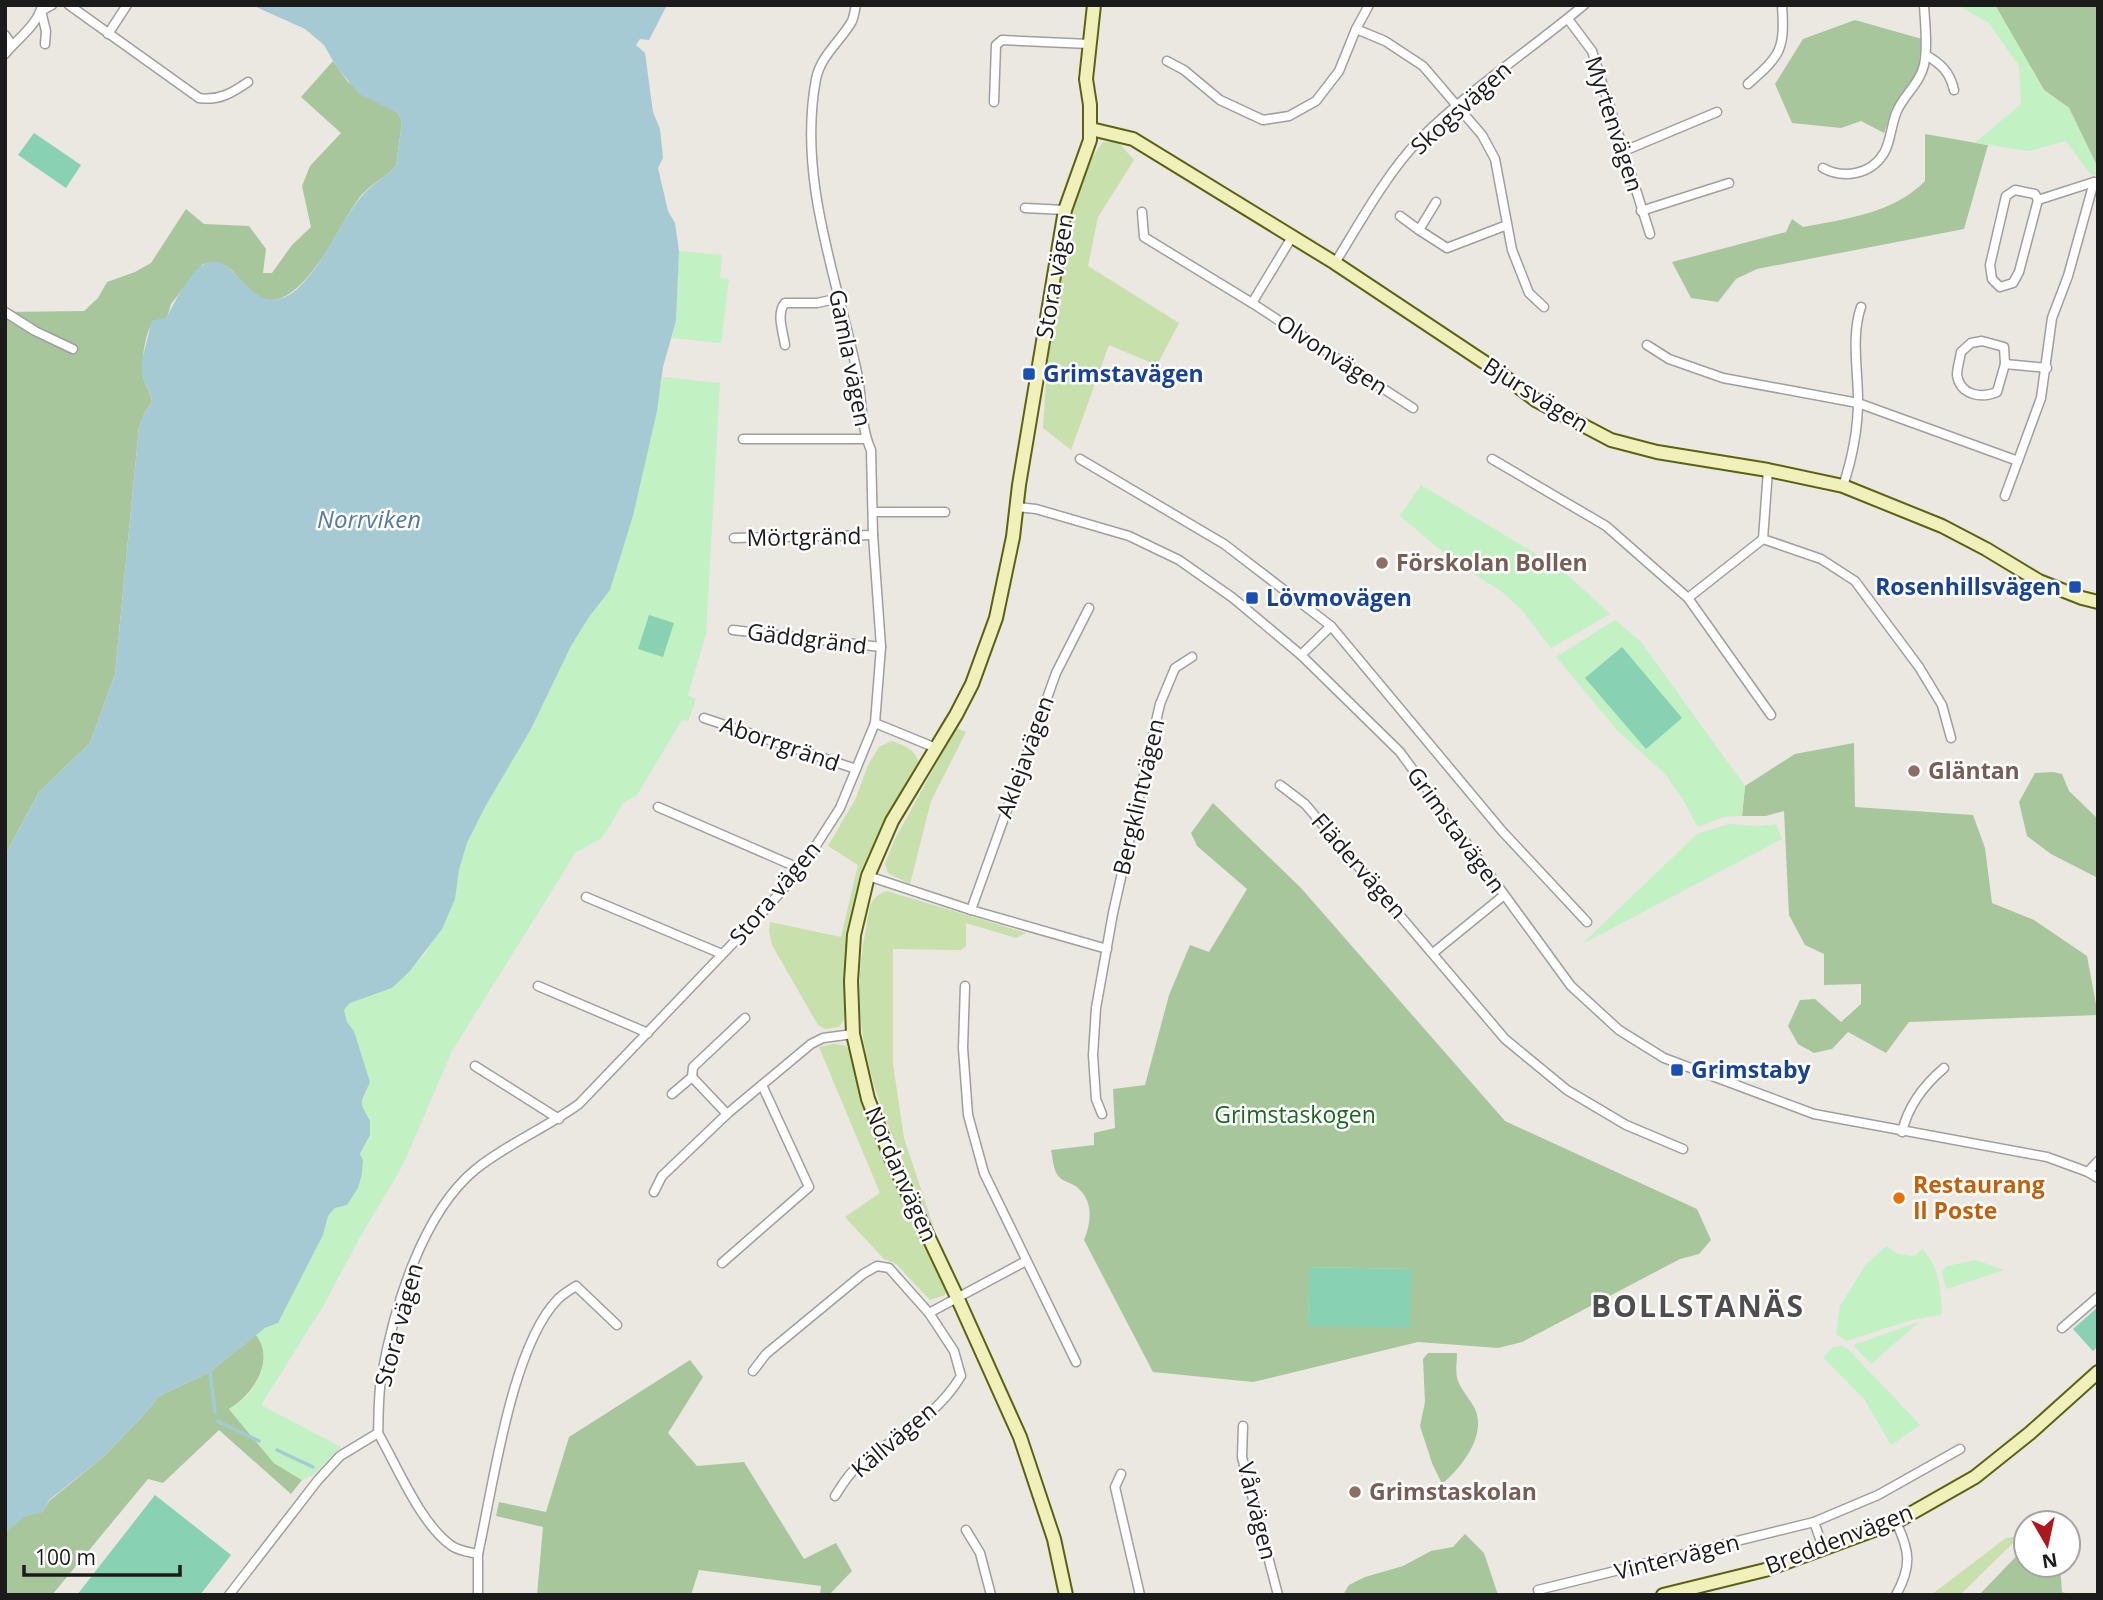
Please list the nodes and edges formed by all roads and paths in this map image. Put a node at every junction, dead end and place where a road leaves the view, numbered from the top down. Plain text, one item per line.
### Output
1 (52, 5) edge
2 (69, 5) edge
3 (127, 5) edge
4 (856, 5) edge
5 (1094, 5) edge
6 (1369, 5) edge
7 (1584, 5) edge
8 (1782, 5) edge
9 (1924, 5) edge
10 (41, 8) edge
11 (1568, 19) junction
12 (1356, 29) junction
13 (108, 34) junction
14 (5, 35) edge
15 (45, 44) dead end
16 (1089, 44) junction
17 (12, 45) junction
18 (5, 54) edge
19 (1926, 55) junction
20 (1167, 61) dead end
21 (248, 82) dead end
22 (1748, 84) dead end
23 (1954, 90) dead end
24 (993, 102) dead end
25 (1458, 105) junction
26 (1717, 112) dead end
27 (1091, 129) junction
28 (1624, 151) junction
29 (1823, 167) dead end
30 (1729, 183) dead end
31 (2038, 200) junction
32 (1437, 202) dead end
33 (1025, 208) dead end
34 (1065, 210) junction
35 (1641, 211) junction
36 (1142, 212) dead end
37 (1400, 216) dead end
38 (1507, 225) junction
39 (1419, 230) junction
40 (1650, 234) dead end
41 (1292, 237) junction
42 (1335, 263) junction
43 (840, 298) junction
44 (1252, 303) junction
45 (1544, 307) dead end
46 (1861, 307) dead end
47 (5, 312) edge
48 (785, 345) dead end
49 (1647, 345) dead end
50 (73, 349) dead end
51 (2005, 364) junction
52 (2047, 368) junction
53 (1858, 403) junction
54 (1413, 408) dead end
55 (743, 439) dead end
56 (866, 439) junction
57 (1080, 459) dead end
58 (1492, 459) dead end
59 (2018, 461) junction
60 (1768, 470) junction
61 (1843, 486) junction
62 (2005, 496) dead end
63 (1017, 507) junction
64 (873, 512) junction
65 (945, 512) dead end
66 (873, 536) junction
67 (734, 538) dead end
68 (1763, 539) junction
69 (1688, 598) junction
70 (2098, 602) edge
71 (1089, 608) dead end
72 (1331, 626) junction
73 (733, 630) dead end
74 (881, 647) junction
75 (1301, 655) junction
76 (1192, 657) dead end
77 (1771, 715) dead end
78 (704, 718) dead end
79 (875, 723) junction
80 (1951, 738) dead end
81 (936, 748) junction
82 (856, 769) junction
83 (1280, 785) dead end
84 (658, 807) dead end
85 (801, 869) junction
86 (868, 876) junction
87 (1503, 896) junction
88 (586, 897) dead end
89 (971, 910) junction
90 (1587, 922) dead end
91 (1107, 949) junction
92 (1433, 953) junction
93 (722, 954) junction
94 (538, 986) dead end
95 (965, 986) dead end
96 (746, 1018) dead end
97 (648, 1033) junction
98 (853, 1034) junction
99 (475, 1066) dead end
100 (1944, 1068) dead end
101 (692, 1077) junction
102 (762, 1085) junction
103 (672, 1094) dead end
104 (727, 1114) junction
105 (1102, 1114) dead end
106 (559, 1119) junction
107 (1902, 1132) junction
108 (1683, 1149) dead end
109 (2098, 1161) edge
110 (2088, 1172) junction
111 (2098, 1178) edge
112 (654, 1192) dead end
113 (1026, 1261) junction
114 (722, 1263) dead end
115 (957, 1297) junction
116 (2098, 1297) edge
117 (929, 1313) junction
118 (617, 1325) dead end
119 (2062, 1328) dead end
120 (1076, 1362) dead end
121 (753, 1371) dead end
122 (2098, 1372) edge
123 (1243, 1426) dead end
124 (378, 1433) junction
125 (1961, 1449) dead end
126 (1121, 1474) dead end
127 (835, 1496) dead end
128 (1814, 1522) junction
129 (1896, 1522) junction
130 (966, 1530) dead end
131 (1824, 1550) junction
132 (478, 1554) junction
133 (1538, 1590) dead end
134 (229, 1595) edge
135 (478, 1595) edge
136 (991, 1595) edge
137 (1066, 1595) edge
138 (1140, 1595) edge
139 (1278, 1595) edge
140 (1663, 1595) edge
141 (1896, 1595) edge

1 - 10 street
2 - 13 street
3 - 13 street
4 - 43 street, Gamla vägen
5 - 16 street
6 - 12 street
7 - 11 street, Skogsvägen
8 - 22 street
9 - 19 street
10 - 15 street
10 - 17 street
11 - 25 street, Skogsvägen
11 - 28 street, Myrtenvägen
12 - 20 street
12 - 25 street
13 - 21 street
14 - 17 street
16 - 24 street
16 - 27 street
17 - 18 street
19 - 23 street
19 - 29 street
25 - 38 street
25 - 42 street, Skogsvägen
26 - 28 street
27 - 34 street, Stora vägen
27 - 41 street, Bjursvägen
28 - 35 street, Myrtenvägen
30 - 35 street
31 - 31 street
31 - 52 street
32 - 39 street
33 - 34 street
34 - 63 street, Stora vägen
35 - 40 street, Myrtenvägen
36 - 44 street, Olvonvägen
37 - 39 street
38 - 39 street
38 - 45 street
41 - 42 street, Bjursvägen
41 - 44 street, Olvonvägen
42 - 60 street, Bjursvägen
43 - 48 street
43 - 56 street, Gamla vägen
44 - 54 street, Olvonvägen
46 - 53 street
47 - 50 street
49 - 53 street
51 - 51 street
51 - 52 street
52 - 59 street
53 - 59 street
53 - 61 street
55 - 56 street
56 - 64 street, Gamla vägen
57 - 72 street
58 - 69 street
59 - 62 street
60 - 61 street, Bjursvägen
60 - 68 street
61 - 70 street, Bjursvägen
63 - 75 street, Grimstavägen
63 - 81 street, Stora vägen
64 - 65 street
64 - 66 street, Gamla vägen
66 - 67 street, Mörtgränd
66 - 74 street, Gamla vägen
68 - 69 street
68 - 80 street
69 - 77 street
71 - 89 street, Aklejavägen
72 - 75 street
72 - 90 street
73 - 74 street, Gäddgränd
74 - 79 street, Gamla vägen
75 - 87 street, Grimstavägen
76 - 91 street, Bergklintvägen
78 - 82 street, Aborrgränd
79 - 81 street
79 - 82 street, Stora vägen
81 - 86 street, Nordanvägen
82 - 85 street, Stora vägen
83 - 92 street, Flädervägen
84 - 85 street
85 - 93 street, Stora vägen
86 - 89 street
86 - 98 street, Nordanvägen
87 - 92 street
87 - 107 street, Grimstavägen
88 - 93 street
89 - 91 street
91 - 105 street, Bergklintvägen
92 - 108 street, Flädervägen
93 - 97 street, Stora vägen
94 - 97 street
95 - 113 street
96 - 101 street
97 - 106 street, Stora vägen
98 - 102 street
98 - 115 street, Nordanvägen
99 - 106 street
100 - 107 street
101 - 103 street
101 - 104 street
102 - 104 street
102 - 114 street
104 - 112 street
106 - 124 street, Stora vägen
107 - 110 street, Grimstavägen
109 - 110 street
110 - 111 street, Grimstavägen
113 - 115 street
113 - 120 street
115 - 117 street
115 - 137 street, Nordanvägen
116 - 119 street
117 - 121 street, Källvägen
117 - 127 street, Källvägen
118 - 132 street
122 - 129 street, Breddenvägen
123 - 139 street, Vårvägen
124 - 132 street
124 - 134 street
125 - 128 street, Vintervägen
126 - 138 street
128 - 131 street
128 - 133 street, Vintervägen
129 - 131 street, Breddenvägen
129 - 141 street
130 - 136 street
131 - 140 street, Breddenvägen
132 - 135 street

